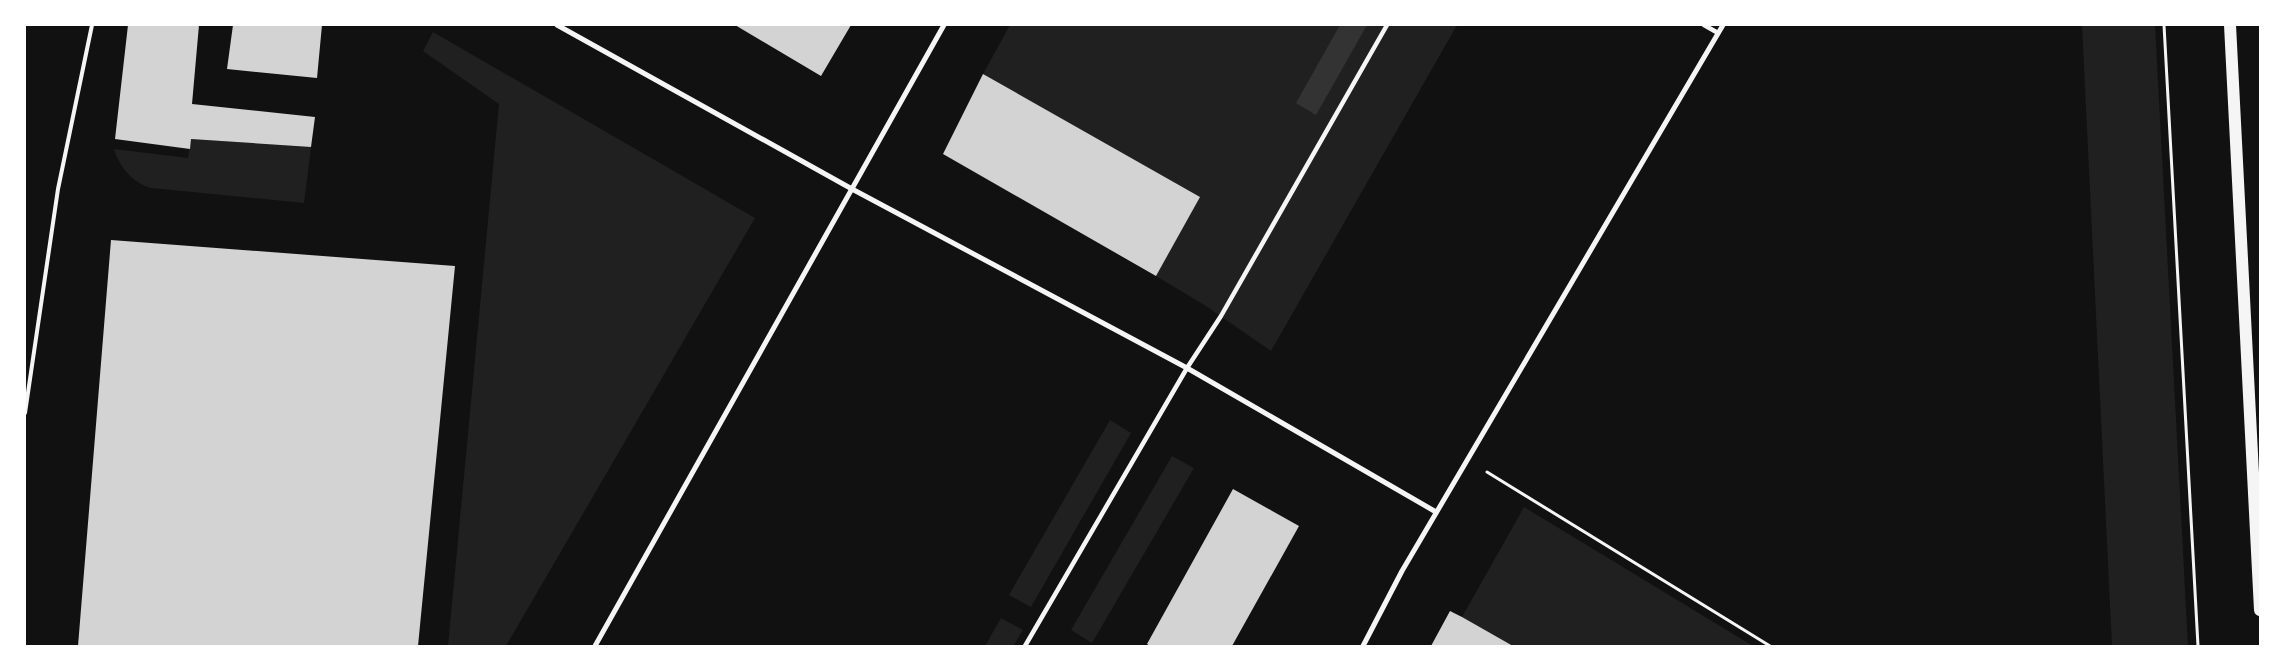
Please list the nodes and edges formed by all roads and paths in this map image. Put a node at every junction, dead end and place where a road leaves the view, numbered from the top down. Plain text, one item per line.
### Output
1 (92, 25) edge
2 (557, 25) edge
3 (944, 25) edge
4 (1387, 25) edge
5 (1704, 25) edge
6 (1723, 25) edge
7 (2164, 25) edge
8 (2230, 25) edge
9 (1718, 33) junction
10 (852, 189) junction
11 (1186, 368) junction
12 (25, 412) edge
13 (1467, 460) junction
14 (1436, 512) junction
15 (2260, 610) edge
16 (595, 646) edge
17 (1025, 646) edge
18 (1363, 646) edge
19 (1770, 646) edge
20 (2198, 646) edge

1 - 12 lane
2 - 10 street
3 - 10 street
4 - 11 street
5 - 9 street
6 - 9 street
7 - 20 path
8 - 15 main road
9 - 13 street
10 - 11 street
10 - 16 street
11 - 14 street
11 - 17 street
13 - 14 street
13 - 19 path
14 - 18 street

